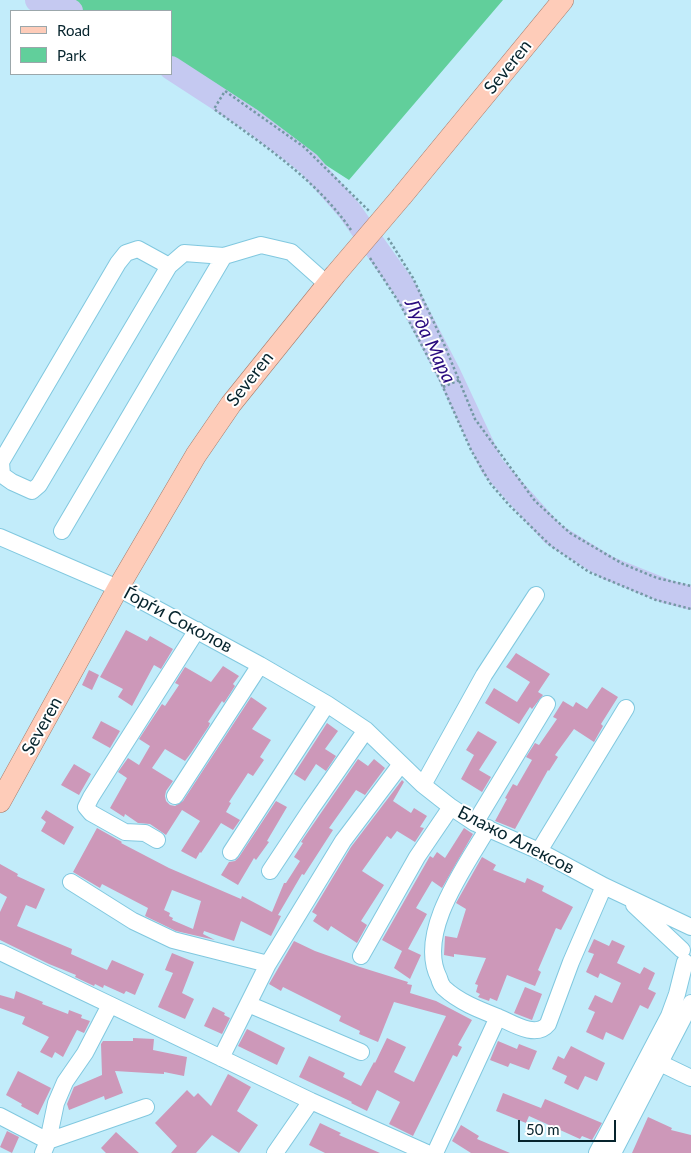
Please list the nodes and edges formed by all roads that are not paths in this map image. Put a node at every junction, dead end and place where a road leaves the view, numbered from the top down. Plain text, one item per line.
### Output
1 (563, 0) edge
2 (224, 256) junction
3 (168, 266) junction
4 (331, 280) junction
5 (62, 531) dead end
6 (0, 537) edge
7 (118, 588) junction
8 (536, 595) dead end
9 (197, 630) junction
10 (260, 665) junction
11 (326, 704) junction
12 (546, 704) dead end
13 (626, 708) dead end
14 (348, 718) joint
15 (366, 730) junction
16 (401, 764) junction
17 (423, 785) junction
18 (175, 796) dead end
19 (0, 802) edge
20 (451, 807) junction
21 (482, 825) junction
22 (157, 840) dead end
23 (539, 851) junction
24 (231, 852) dead end
25 (270, 871) dead end
26 (71, 882) dead end
27 (604, 886) junction
28 (621, 893) junction
29 (691, 927) edge
30 (691, 933) edge
31 (0, 952) edge
32 (361, 956) dead end
33 (686, 960) edge
34 (268, 964) junction
35 (691, 1003) edge
36 (248, 1004) junction
37 (110, 1005) junction
38 (498, 1017) junction
39 (361, 1052) dead end
40 (220, 1058) junction
41 (660, 1063) junction
42 (691, 1078) edge
43 (311, 1101) junction
44 (146, 1107) dead end
45 (0, 1116) edge
46 (45, 1147) edge
47 (275, 1153) edge
48 (427, 1153) edge
49 (435, 1153) edge
50 (596, 1153) edge
51 (613, 1153) edge

1 - 4 main road, Severen, bridge
2 - 3 street
2 - 4 street
2 - 5 street
3 - 3 street
4 - 7 main road, Severen
6 - 7 street, Ѓорѓи Соколов
7 - 9 street, Ѓорѓи Соколов
7 - 19 main road, Severen
8 - 17 street
9 - 10 street, Ѓорѓи Соколов
9 - 22 street
10 - 11 street, Ѓорѓи Соколов
10 - 18 street
11 - 14 street, Ѓорѓи Соколов
11 - 24 street
12 - 21 street
13 - 23 street
14 - 15 street, Блажо Алексов
15 - 16 street, Блажо Алексов
15 - 25 street
16 - 17 street, Блажо Алексов
16 - 34 street
17 - 20 street, Блажо Алексов
20 - 21 street, Блажо Алексов
20 - 32 street
21 - 23 street, Блажо Алексов
21 - 38 street
23 - 27 street, Блажо Алексов
26 - 34 street
27 - 28 street, Блажо Алексов
27 - 38 street
28 - 29 street, Блажо Алексов
28 - 33 street, Блажо Алексов
30 - 33 street
31 - 37 street
33 - 50 street
34 - 36 street
35 - 41 street
36 - 39 street
36 - 40 street
37 - 40 street
37 - 46 street
38 - 49 street
40 - 43 street
41 - 42 street
41 - 51 street
43 - 47 street
43 - 48 street
44 - 46 street
45 - 46 street

